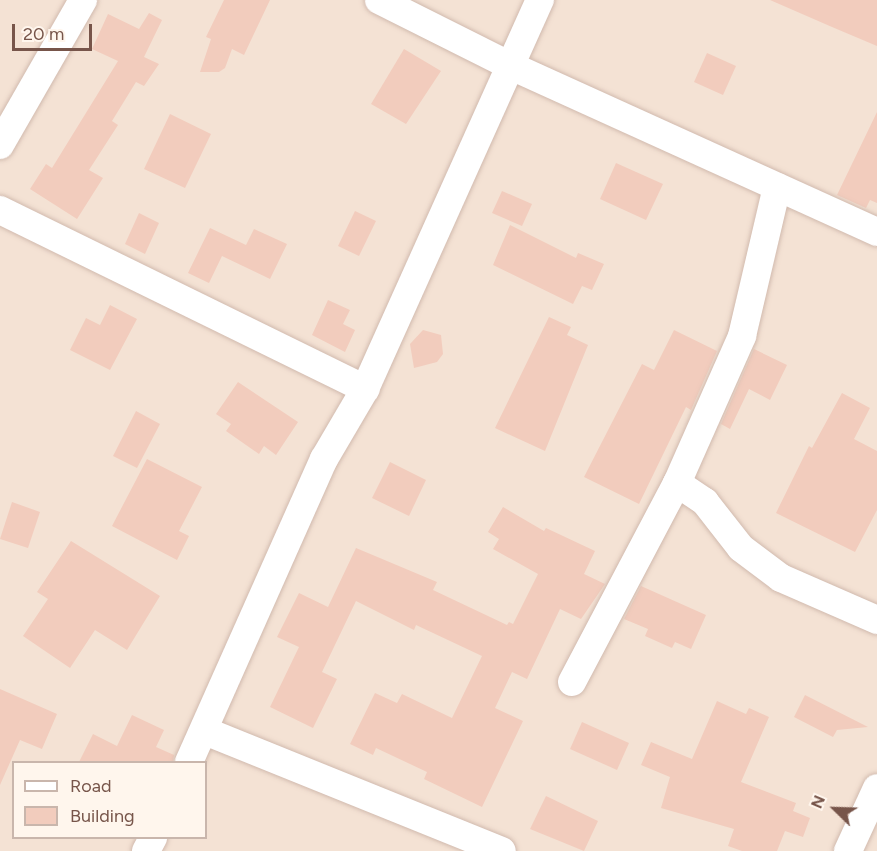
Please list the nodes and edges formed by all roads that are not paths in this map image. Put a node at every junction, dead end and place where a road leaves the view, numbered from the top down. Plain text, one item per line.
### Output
1 (83, 0) edge
2 (379, 0) edge
3 (540, 0) edge
4 (509, 65) junction
5 (0, 145) edge
6 (777, 187) junction
7 (0, 210) edge
8 (877, 232) edge
9 (365, 389) junction
10 (677, 483) junction
11 (877, 620) edge
12 (572, 682) dead end
13 (205, 730) junction
14 (190, 761) edge
15 (877, 788) edge
16 (502, 851) edge
17 (848, 851) edge

1 - 5 street
2 - 4 street
3 - 4 street
4 - 6 street
4 - 9 street
6 - 8 street
6 - 10 street
7 - 9 street
9 - 13 street
10 - 11 street
10 - 12 street
13 - 14 street
13 - 16 street
15 - 17 street

